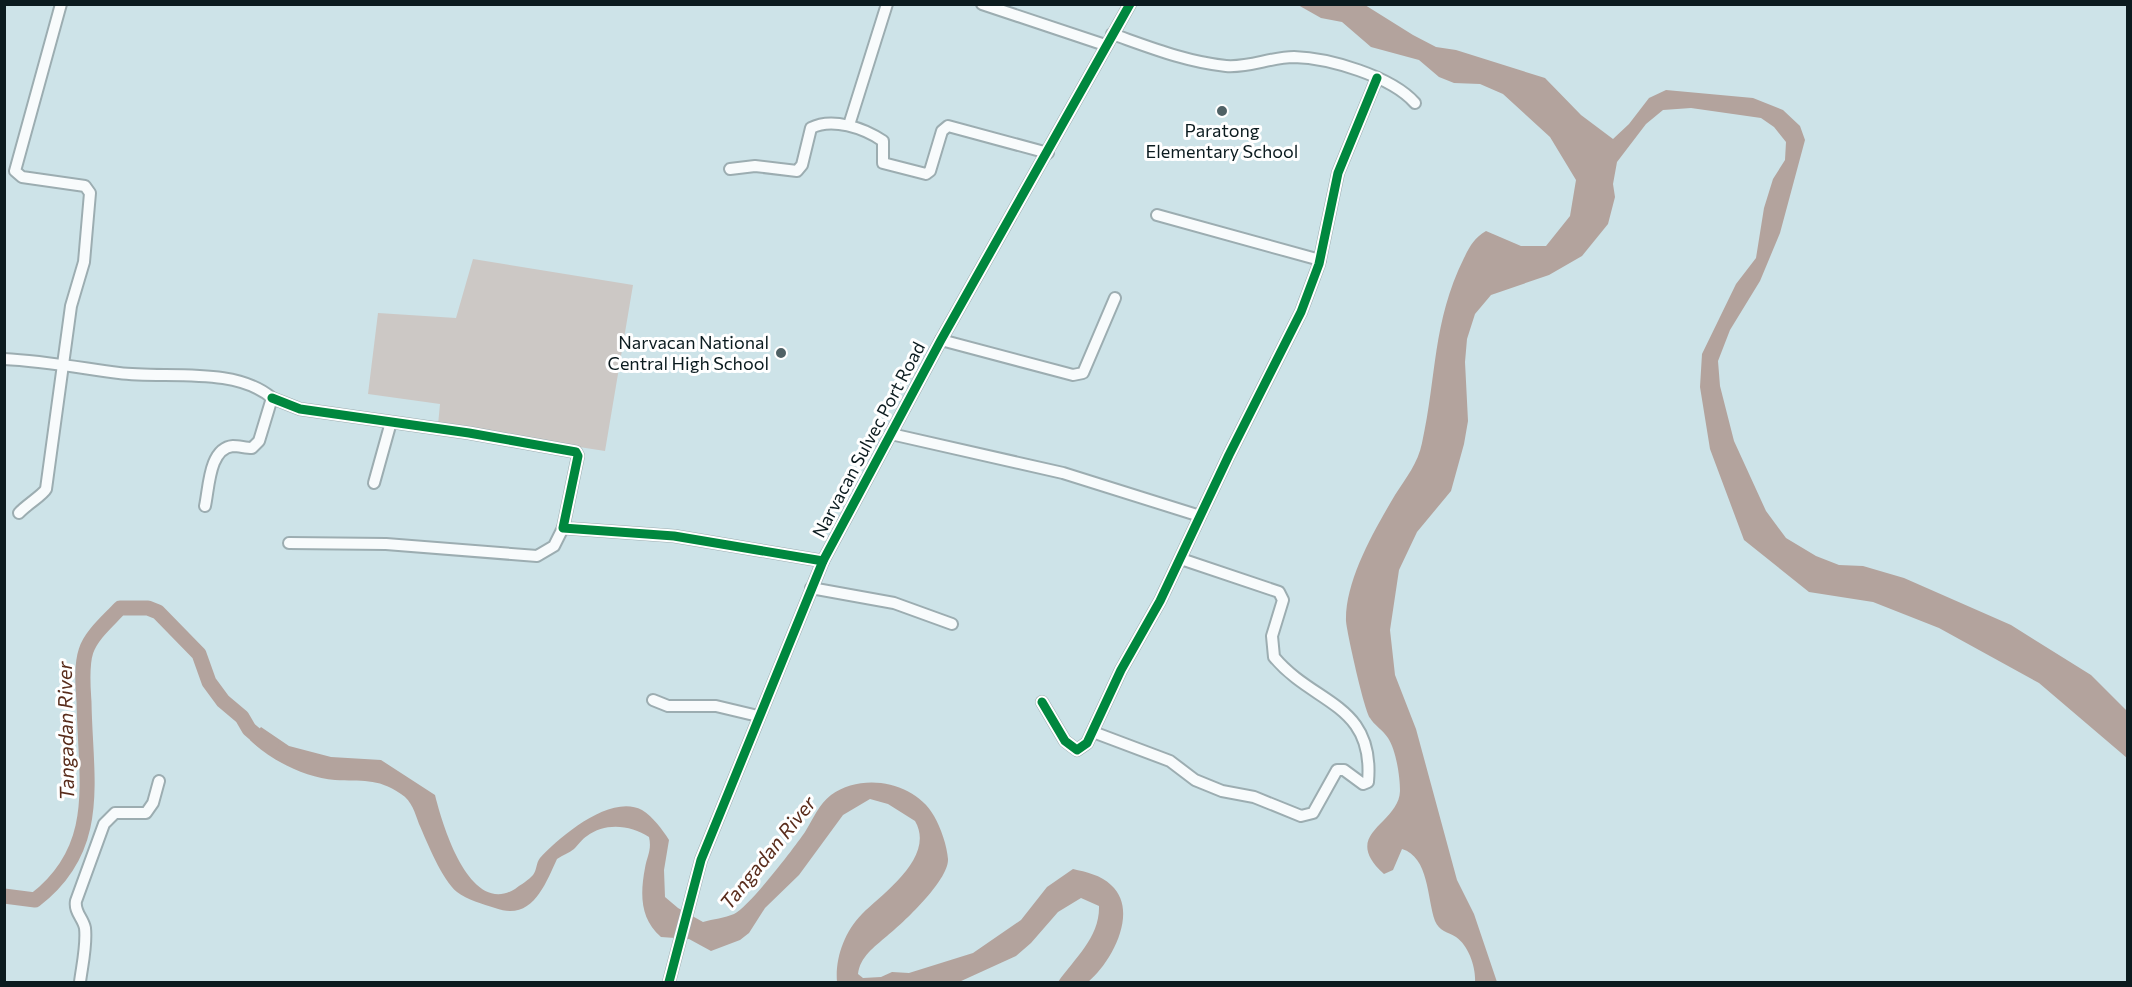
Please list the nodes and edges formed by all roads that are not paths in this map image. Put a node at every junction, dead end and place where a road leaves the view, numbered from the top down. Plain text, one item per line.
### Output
1 (61, 4) edge
2 (888, 4) edge
3 (982, 4) edge
4 (1130, 4) edge
5 (1112, 34) junction
6 (1105, 45) junction
7 (1377, 78) junction
8 (1415, 103) dead end
9 (849, 125) junction
10 (1048, 153) junction
11 (730, 169) dead end
12 (1157, 215) dead end
13 (1320, 260) junction
14 (1115, 298) dead end
15 (940, 340) junction
16 (4, 359) edge
17 (64, 365) junction
18 (272, 398) junction
19 (391, 422) junction
20 (891, 434) junction
21 (374, 483) dead end
22 (205, 506) dead end
23 (19, 513) dead end
24 (1200, 516) junction
25 (563, 528) junction
26 (289, 543) dead end
27 (1181, 559) junction
28 (823, 561) junction
29 (812, 588) junction
30 (952, 624) dead end
31 (653, 700) dead end
32 (1042, 702) dead end
33 (758, 716) junction
34 (1093, 732) junction
35 (159, 781) dead end
36 (80, 982) edge
37 (669, 982) edge

1 - 17 street
2 - 9 street
3 - 6 street
4 - 5 street, Narvacan Sulvec Port Road
5 - 6 street, Narvacan Sulvec Port Road
5 - 7 street
6 - 10 street, Narvacan Sulvec Port Road
7 - 8 street
7 - 13 street
9 - 10 street
9 - 11 street
10 - 15 street, Narvacan Sulvec Port Road
12 - 13 street
13 - 24 street
14 - 15 street
15 - 20 street, Narvacan Sulvec Port Road
16 - 17 street
17 - 18 street
17 - 23 street
18 - 19 street
18 - 22 street
19 - 21 street
19 - 25 street
20 - 24 street
20 - 28 street, Narvacan Sulvec Port Road
24 - 27 street
25 - 26 street
25 - 28 street
27 - 34 street
27 - 34 street
28 - 29 street, Narvacan Sulvec Port Road
29 - 30 street
29 - 33 street, Narvacan Sulvec Port Road
31 - 33 street
32 - 34 street
33 - 37 street, Narvacan Sulvec Port Road
35 - 36 street

